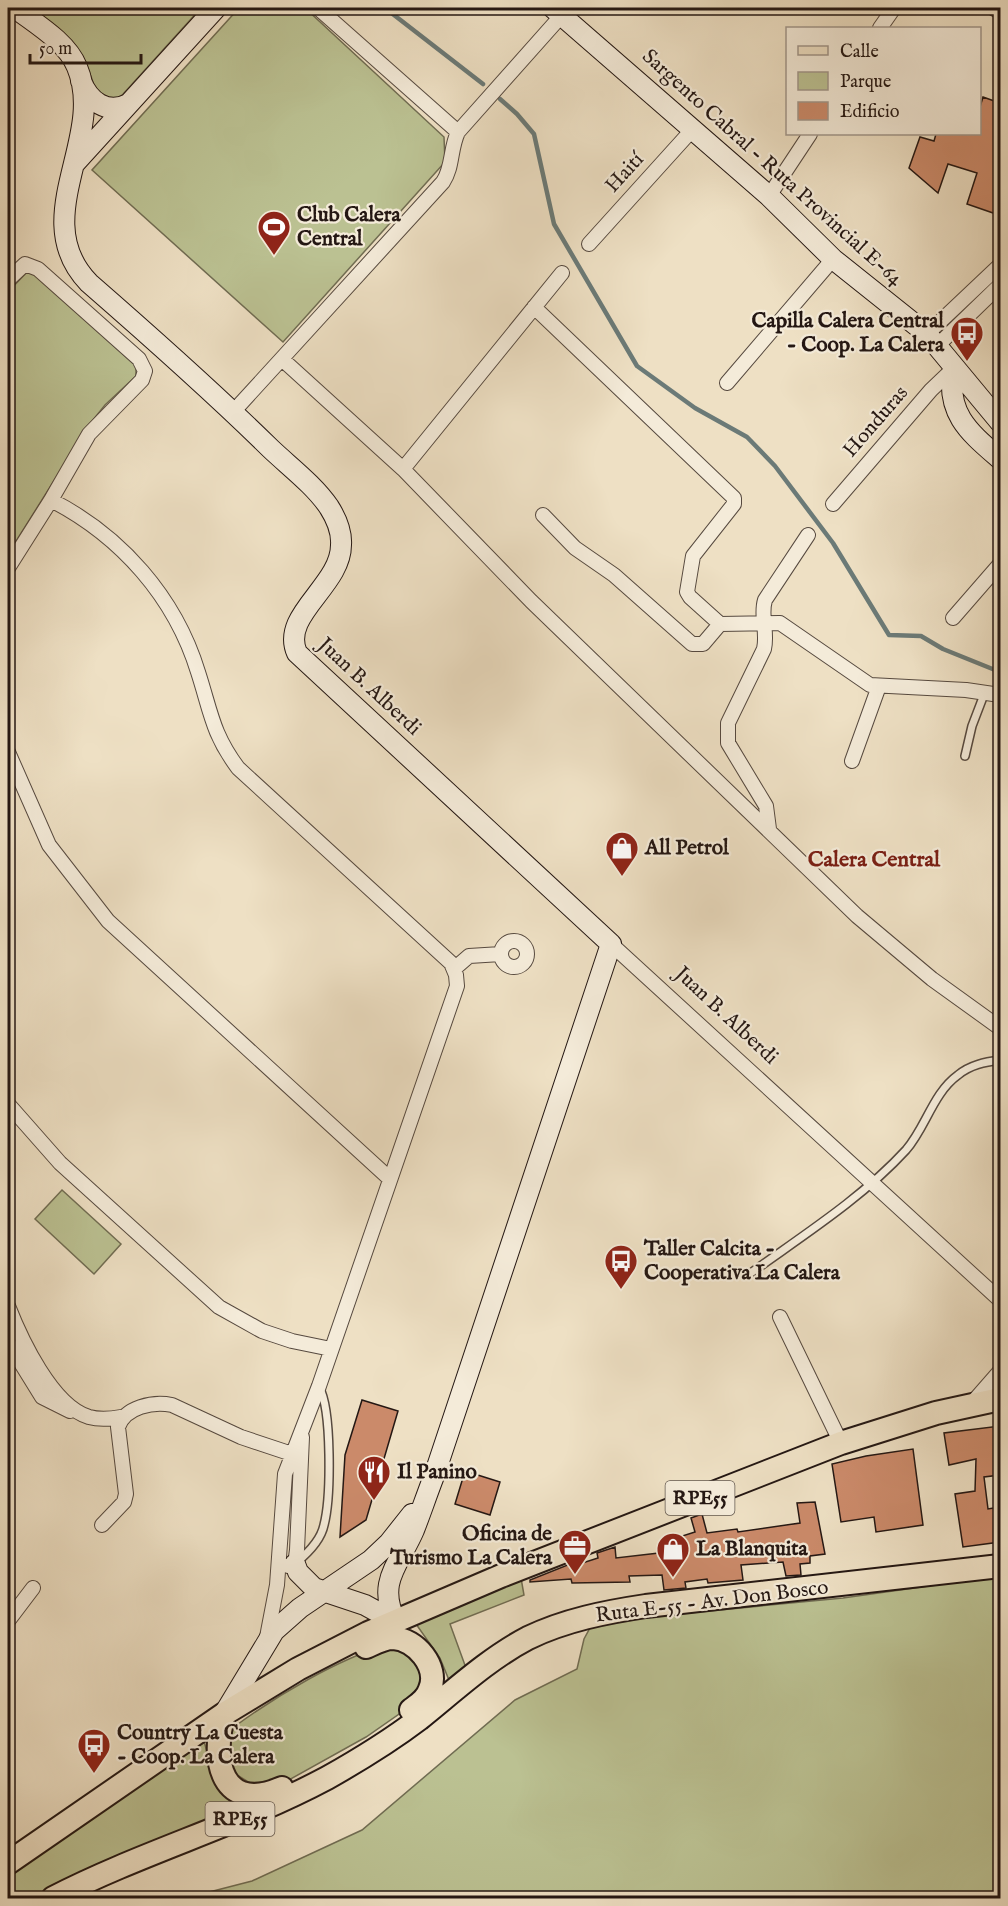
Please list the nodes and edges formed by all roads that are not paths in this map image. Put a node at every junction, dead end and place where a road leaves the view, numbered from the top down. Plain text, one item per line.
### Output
1 (15, 8) edge
2 (216, 8) edge
3 (318, 8) edge
4 (894, 8) edge
5 (993, 8) edge
6 (558, 11) edge
7 (1000, 12) edge
8 (881, 27) edge
9 (80, 77) junction
10 (128, 105) junction
11 (692, 130) junction
12 (458, 132) junction
13 (809, 135) edge
14 (74, 165) junction
15 (769, 196) junction
16 (589, 244) dead end
17 (833, 258) junction
18 (1000, 266) edge
19 (562, 273) dead end
20 (8, 280) edge
21 (1000, 285) edge
22 (534, 307) junction
23 (932, 340) junction
24 (284, 360) junction
25 (953, 369) junction
26 (727, 383) dead end
27 (234, 412) junction
28 (1000, 422) edge
29 (1000, 459) edge
30 (403, 468) junction
31 (51, 500) junction
32 (833, 504) dead end
33 (543, 515) dead end
34 (808, 536) dead end
35 (1000, 564) edge
36 (8, 568) edge
37 (953, 618) dead end
38 (764, 623) junction
39 (720, 624) junction
40 (879, 686) junction
41 (985, 692) junction
42 (1000, 695) edge
43 (8, 752) edge
44 (965, 756) dead end
45 (852, 761) dead end
46 (769, 829) junction
47 (611, 944) junction
48 (501, 954) dead end
49 (454, 969) junction
50 (1000, 1028) edge
51 (1000, 1060) edge
52 (8, 1104) edge
53 (390, 1179) junction
54 (872, 1181) junction
55 (748, 1275) dead end
56 (1000, 1300) edge
57 (8, 1306) edge
58 (780, 1317) dead end
59 (8, 1342) edge
60 (331, 1350) junction
61 (8, 1362) edge
62 (24, 1370) junction
63 (1000, 1371) edge
64 (319, 1386) junction
65 (1000, 1399) edge
66 (972, 1403) junction
67 (86, 1416) junction
68 (121, 1417) junction
69 (302, 1429) junction
70 (841, 1443) junction
71 (292, 1454) junction
72 (426, 1495) junction
73 (102, 1525) dead end
74 (1000, 1566) edge
75 (287, 1567) junction
76 (33, 1588) dead end
77 (324, 1592) junction
78 (401, 1619) junction
79 (8, 1621) edge
80 (266, 1643) junction
81 (339, 1647) junction
82 (423, 1654) junction
83 (224, 1714) junction
84 (395, 1736) junction
85 (325, 1779) junction
86 (8, 1863) edge
87 (53, 1899) edge

1 - 9 street, Juan B. Alberdi
2 - 10 street
3 - 12 street
4 - 8 street
5 - 7 street
6 - 11 street, Sargento Cabral - Ruta Provincial E-64
6 - 12 street
9 - 10 street
9 - 14 street, Juan B. Alberdi
10 - 14 street
11 - 15 street, Sargento Cabral - Ruta Provincial E-64
11 - 16 street, Haití
12 - 24 street
13 - 15 street
14 - 27 street, Juan B. Alberdi
15 - 17 street, Sargento Cabral - Ruta Provincial E-64
17 - 23 street, Sargento Cabral - Ruta Provincial E-64
17 - 26 street
18 - 23 street
19 - 22 street
20 - 31 street
21 - 23 street
22 - 30 street
22 - 39 street
23 - 25 street, Sargento Cabral - Ruta Provincial E-64
24 - 27 street
24 - 30 street
25 - 28 street, Sargento Cabral - Ruta Provincial E-64
25 - 29 street
25 - 32 street, Honduras
27 - 47 street, Juan B. Alberdi
30 - 46 street
31 - 36 street
31 - 49 street
33 - 39 street
34 - 38 street
35 - 37 street
38 - 39 street
38 - 40 street
38 - 46 street
40 - 41 street
40 - 45 street
41 - 42 street
41 - 44 lane
43 - 53 street
46 - 50 street
47 - 54 street, Juan B. Alberdi
47 - 72 street
48 - 49 street
49 - 53 street
51 - 54 lane
52 - 60 street
53 - 60 street
54 - 55 lane
54 - 56 street, Juan B. Alberdi
57 - 67 street
58 - 70 street
59 - 62 street
60 - 64 street
61 - 62 street
62 - 67 street
63 - 66 street
64 - 69 street
64 - 75 lane
65 - 66 main road, RPE55
66 - 70 main road, RPE55
67 - 68 street
68 - 71 street
68 - 73 street
69 - 71 street
69 - 75 street
70 - 78 main road, RPE55
71 - 75 street
72 - 77 street
72 - 78 street
74 - 84 main road, Ruta E-55 - Av. Don Bosco / RPE55
75 - 77 street
75 - 80 street
76 - 79 street
77 - 78 street
77 - 80 street
78 - 81 main road, RPE55
78 - 82 main road
80 - 83 street
81 - 82 main road, RPE55
81 - 83 main road, RPE55
82 - 84 main road, RPE55
83 - 85 main road
83 - 86 main road, RPE55
84 - 85 main road, RPE55
85 - 87 main road, RPE55

